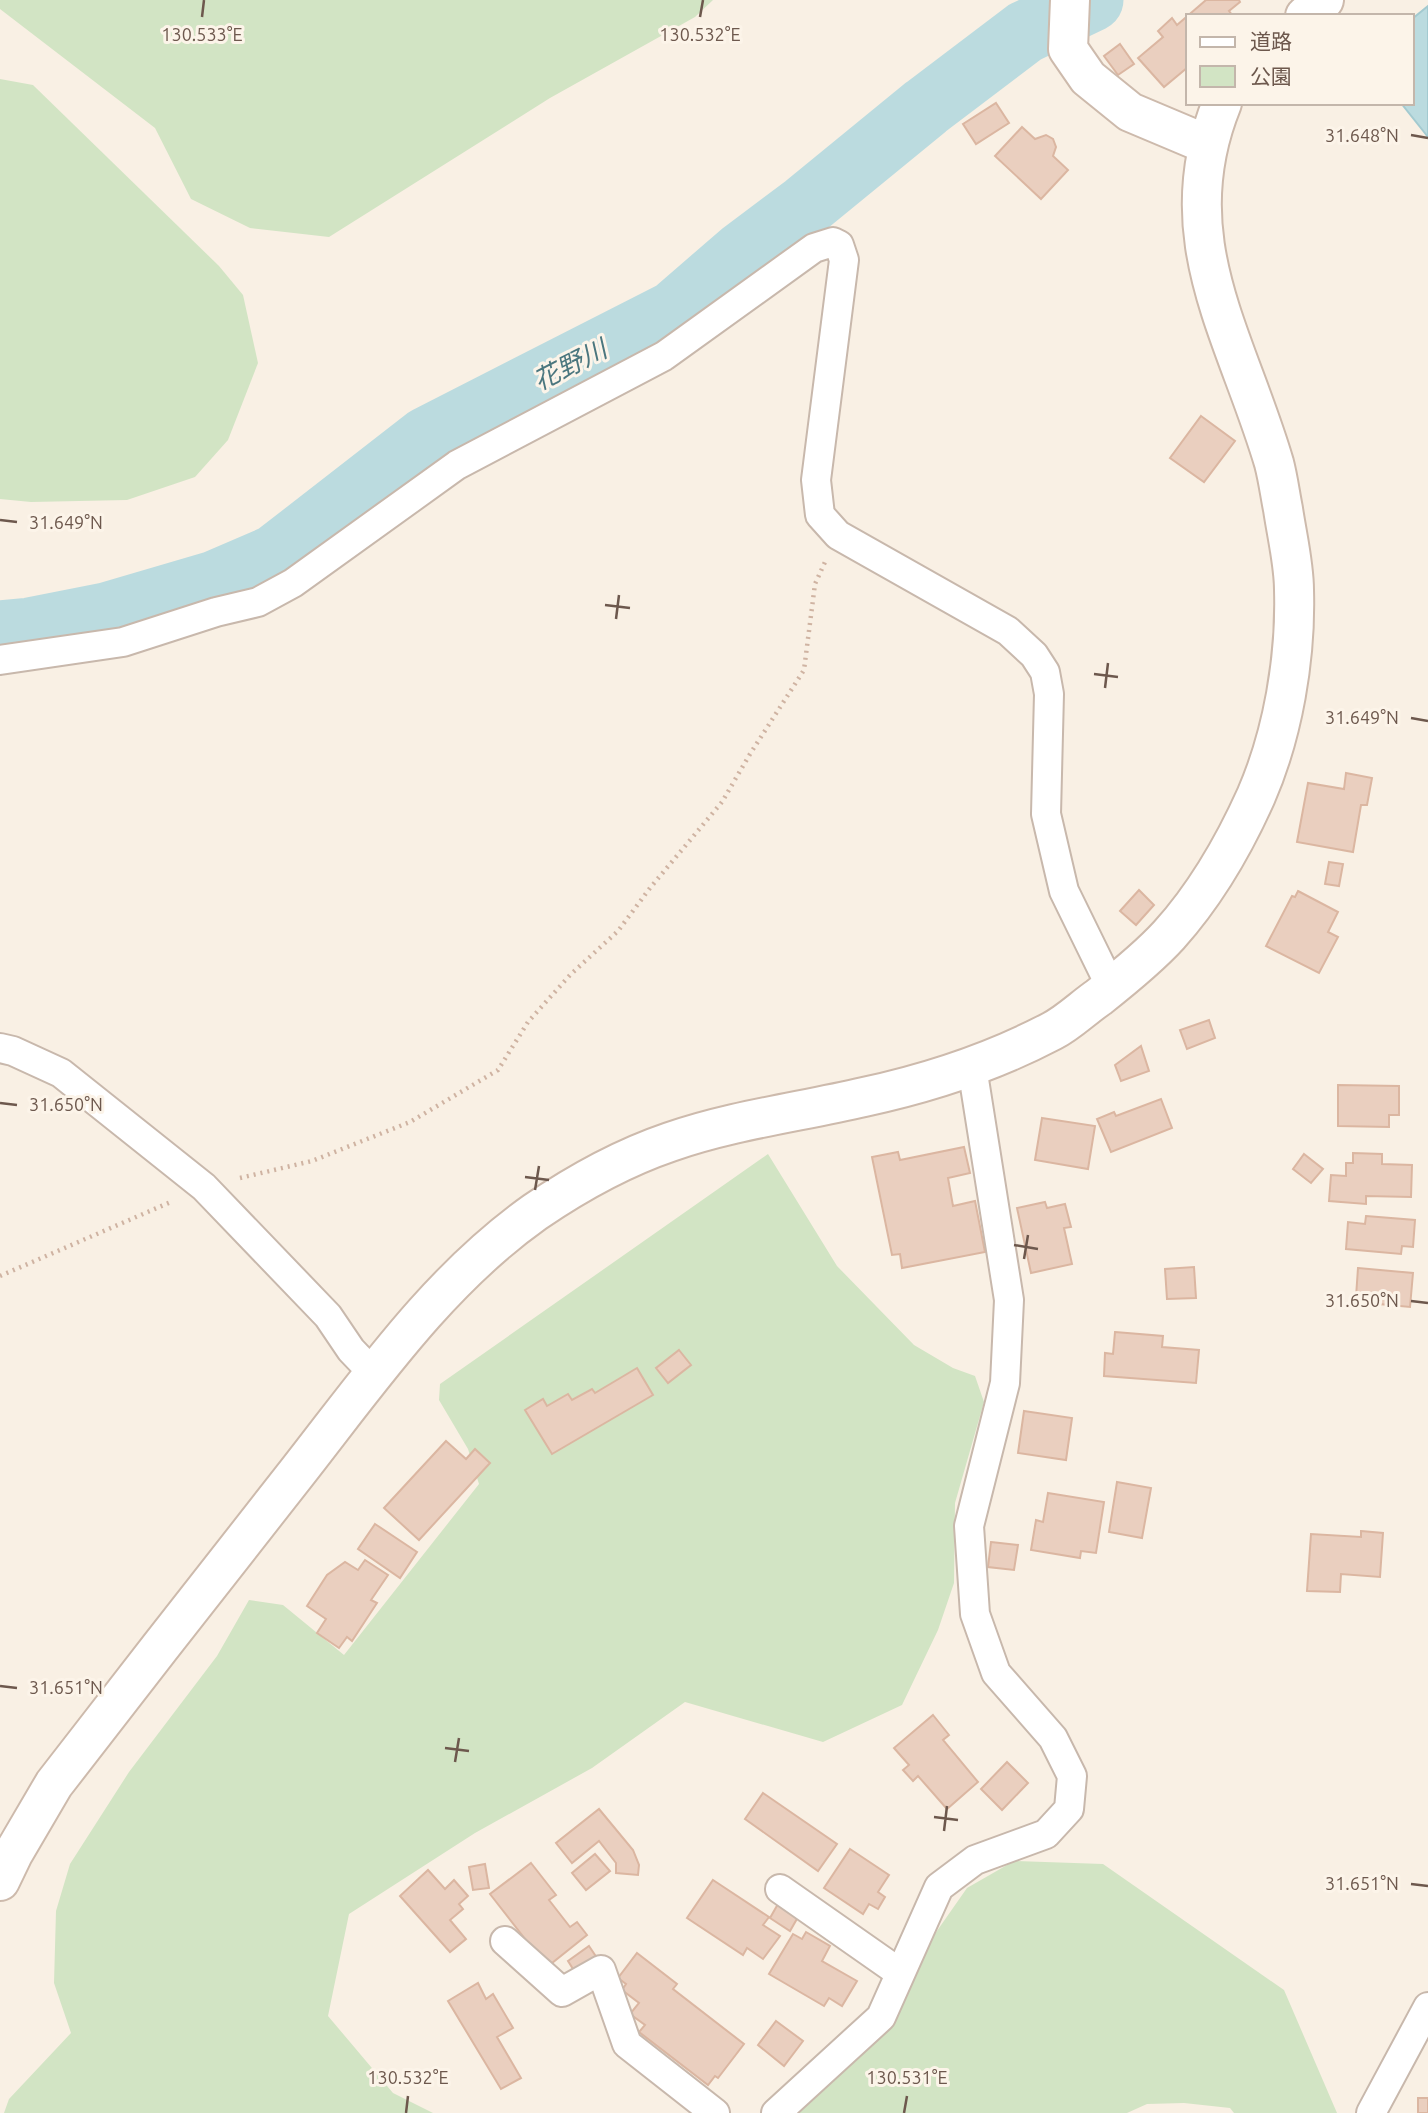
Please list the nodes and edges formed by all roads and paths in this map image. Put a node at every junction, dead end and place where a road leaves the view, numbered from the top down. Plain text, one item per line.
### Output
1 (1070, 0) edge
2 (1324, 0) edge
3 (1307, 14) edge
4 (1221, 105) edge
5 (1206, 144) junction
6 (838, 535) junction
7 (0, 660) edge
8 (1111, 987) junction
9 (0, 1048) edge
10 (972, 1067) junction
11 (204, 1187) junction
12 (0, 1276) edge
13 (374, 1374) junction
14 (0, 1881) edge
15 (780, 1889) dead end
16 (505, 1941) dead end
17 (900, 1973) junction
18 (1428, 2007) edge
19 (715, 2113) edge
20 (776, 2113) edge
21 (1371, 2113) edge

1 - 5 street
2 - 3 street
4 - 5 street
5 - 8 street
6 - 7 street
6 - 8 street
6 - 11 path
8 - 10 street
9 - 11 street
10 - 13 street
10 - 17 street
11 - 12 path
11 - 13 street
13 - 14 street
15 - 17 street
16 - 19 street
17 - 20 street
18 - 21 street

